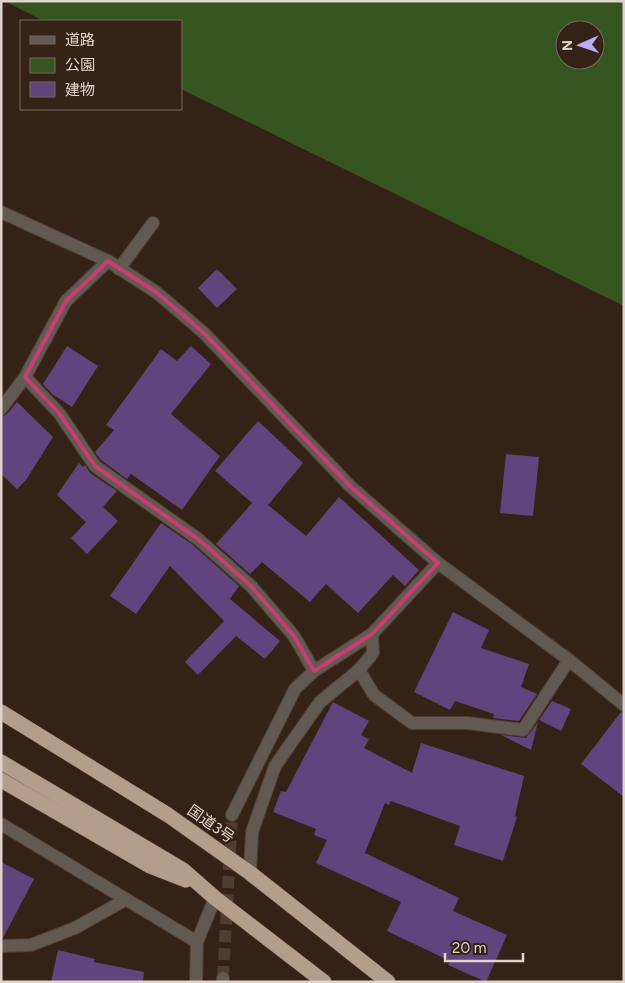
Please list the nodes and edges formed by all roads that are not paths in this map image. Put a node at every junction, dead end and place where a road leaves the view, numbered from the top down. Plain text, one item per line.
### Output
1 (1, 212) edge
2 (153, 223) dead end
3 (108, 261) junction
4 (123, 264) junction
5 (25, 377) junction
6 (1, 410) edge
7 (438, 563) junction
8 (372, 634) junction
9 (569, 660) junction
10 (359, 670) junction
11 (314, 671) junction
12 (624, 705) edge
13 (1, 712) edge
14 (1, 762) edge
15 (1, 780) edge
16 (232, 815) tunnel mouth
17 (1, 824) edge
18 (250, 874) junction
19 (199, 884) junction
20 (215, 898) junction
21 (125, 900) junction
22 (197, 942) junction
23 (1, 946) edge
24 (196, 982) edge
25 (324, 982) edge
26 (388, 982) edge

1 - 3 street
2 - 4 street
3 - 4 street
3 - 5 street
4 - 7 street
5 - 6 street
5 - 11 street
7 - 8 street
7 - 9 street
8 - 10 street
8 - 11 street
9 - 10 street
9 - 12 street
10 - 18 street
11 - 16 street
13 - 18 highway, 国道3号
14 - 19 highway
15 - 19 highway
17 - 21 street
18 - 26 highway, 国道3号
19 - 20 highway
20 - 22 street
20 - 25 highway
21 - 22 street
21 - 23 street
22 - 24 street

